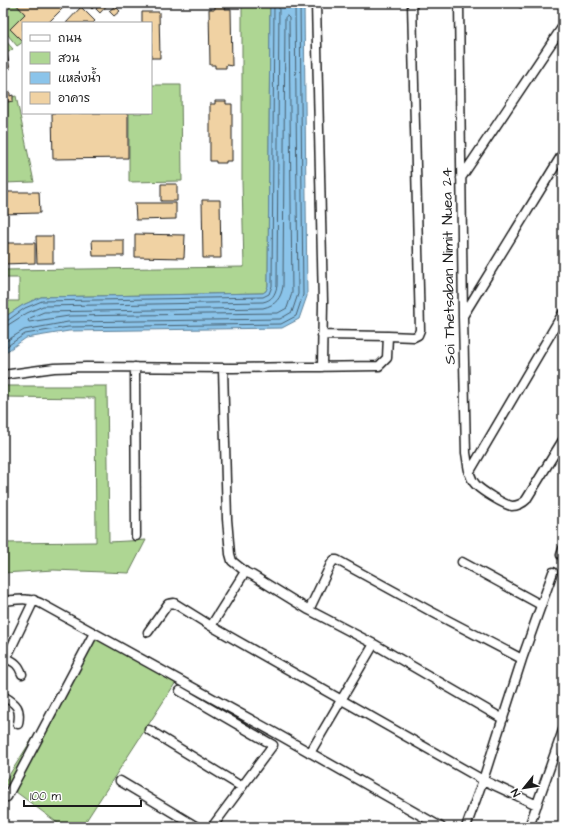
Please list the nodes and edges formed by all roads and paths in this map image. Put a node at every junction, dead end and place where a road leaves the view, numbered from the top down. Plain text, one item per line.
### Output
1 (316, 3) edge
2 (412, 3) edge
3 (459, 3) edge
4 (522, 3) edge
5 (530, 3) edge
6 (540, 3) edge
7 (563, 26) edge
8 (562, 156) edge
9 (461, 178) junction
10 (563, 313) edge
11 (462, 317) junction
12 (322, 335) junction
13 (388, 336) junction
14 (135, 367) junction
15 (322, 367) junction
16 (223, 368) junction
17 (3, 375) edge
18 (563, 440) edge
19 (469, 473) junction
20 (136, 536) dead end
21 (563, 549) edge
22 (563, 557) edge
23 (462, 562) dead end
24 (553, 572) dead end
25 (247, 573) junction
26 (34, 600) junction
27 (3, 601) edge
28 (541, 605) junction
29 (309, 610) junction
30 (211, 626) junction
31 (148, 632) dead end
32 (94, 633) junction
33 (374, 644) junction
34 (522, 659) junction
35 (5, 661) edge
36 (22, 674) dead end
37 (180, 691) dead end
38 (3, 696) edge
39 (341, 699) junction
40 (503, 718) junction
41 (18, 724) dead end
42 (149, 730) dead end
43 (563, 730) edge
44 (310, 753) junction
45 (483, 780) junction
46 (120, 781) dead end
47 (242, 787) junction
48 (7, 797) dead end
49 (537, 805) junction
50 (198, 827) edge
51 (212, 827) edge
52 (441, 827) edge
53 (466, 827) edge
54 (529, 827) edge

1 - 12 street
2 - 13 street
3 - 9 street, Soi Thetsaban Nimit Nuea 24
4 - 5 street
5 - 6 street
7 - 9 street
8 - 11 street
9 - 11 street, Soi Thetsaban Nimit Nuea 24
10 - 19 street
11 - 19 street, Soi Thetsaban Nimit Nuea 24
12 - 13 street
12 - 15 street
13 - 15 street
14 - 16 street
14 - 17 street
14 - 20 street
15 - 16 street
16 - 25 street
18 - 19 street, Soi Thetsaban Nimit Nuea 24
21 - 22 street
23 - 28 street
24 - 28 street
25 - 29 street
25 - 30 street
26 - 27 street
26 - 32 street
26 - 35 street
28 - 34 street
29 - 33 street
29 - 34 street
30 - 31 street
30 - 39 street
32 - 44 street
32 - 48 street
33 - 39 street
33 - 40 street
34 - 40 street
35 - 36 street
37 - 47 street
38 - 41 street
39 - 44 street
39 - 45 street
40 - 45 street
42 - 47 street
43 - 49 street
44 - 52 street
45 - 49 street
45 - 53 street
46 - 50 street
47 - 51 street
49 - 54 street

